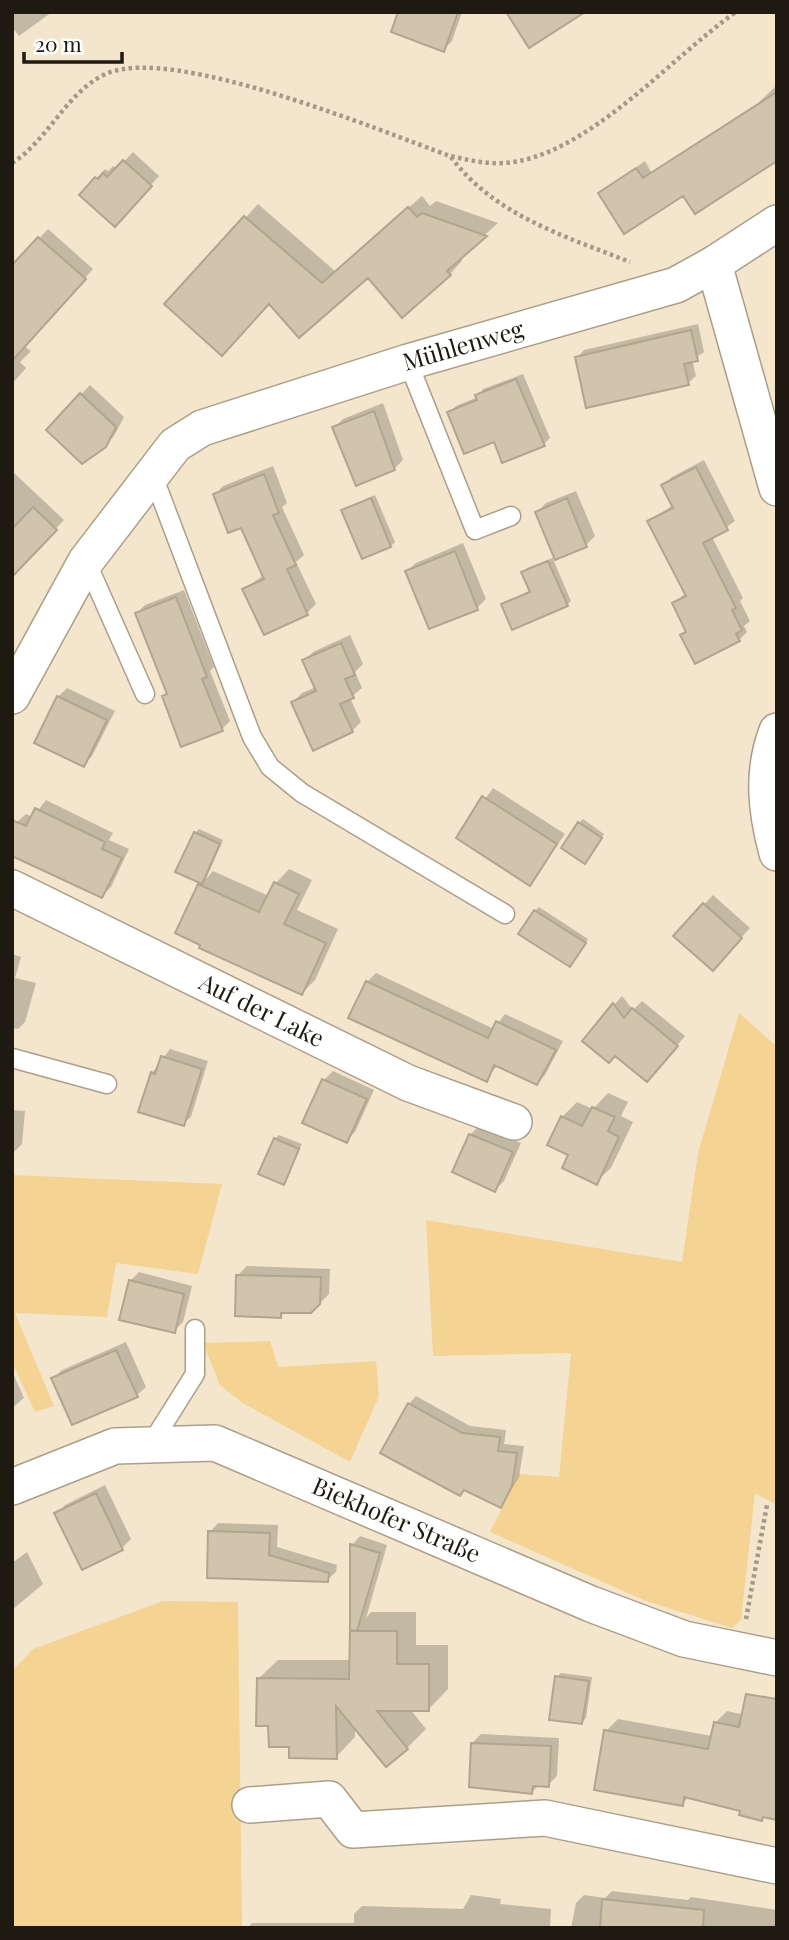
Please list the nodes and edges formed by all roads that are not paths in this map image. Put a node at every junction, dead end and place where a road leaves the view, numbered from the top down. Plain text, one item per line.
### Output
1 (777, 223) edge
2 (714, 264) junction
3 (408, 362) junction
4 (152, 473) junction
5 (777, 488) edge
6 (511, 516) dead end
7 (86, 561) junction
8 (145, 694) dead end
9 (12, 696) edge
10 (777, 731) edge
11 (777, 853) edge
12 (12, 888) edge
13 (505, 914) dead end
14 (12, 1058) edge
15 (107, 1084) dead end
16 (514, 1122) dead end
17 (195, 1329) dead end
18 (151, 1444) junction
19 (12, 1487) edge
20 (777, 1658) edge
21 (250, 1805) dead end
22 (777, 1866) edge

1 - 2 street, Mühlenweg
2 - 3 street, Mühlenweg
2 - 5 street
3 - 4 street, Mühlenweg
3 - 6 lane
4 - 7 street, Mühlenweg
4 - 13 lane
7 - 8 lane
7 - 9 street, Mühlenweg
10 - 11 street
12 - 16 street, Auf der Lake
14 - 15 lane
17 - 18 lane
18 - 19 street, Biekhofer Straße
18 - 20 street, Biekhofer Straße
21 - 22 street

